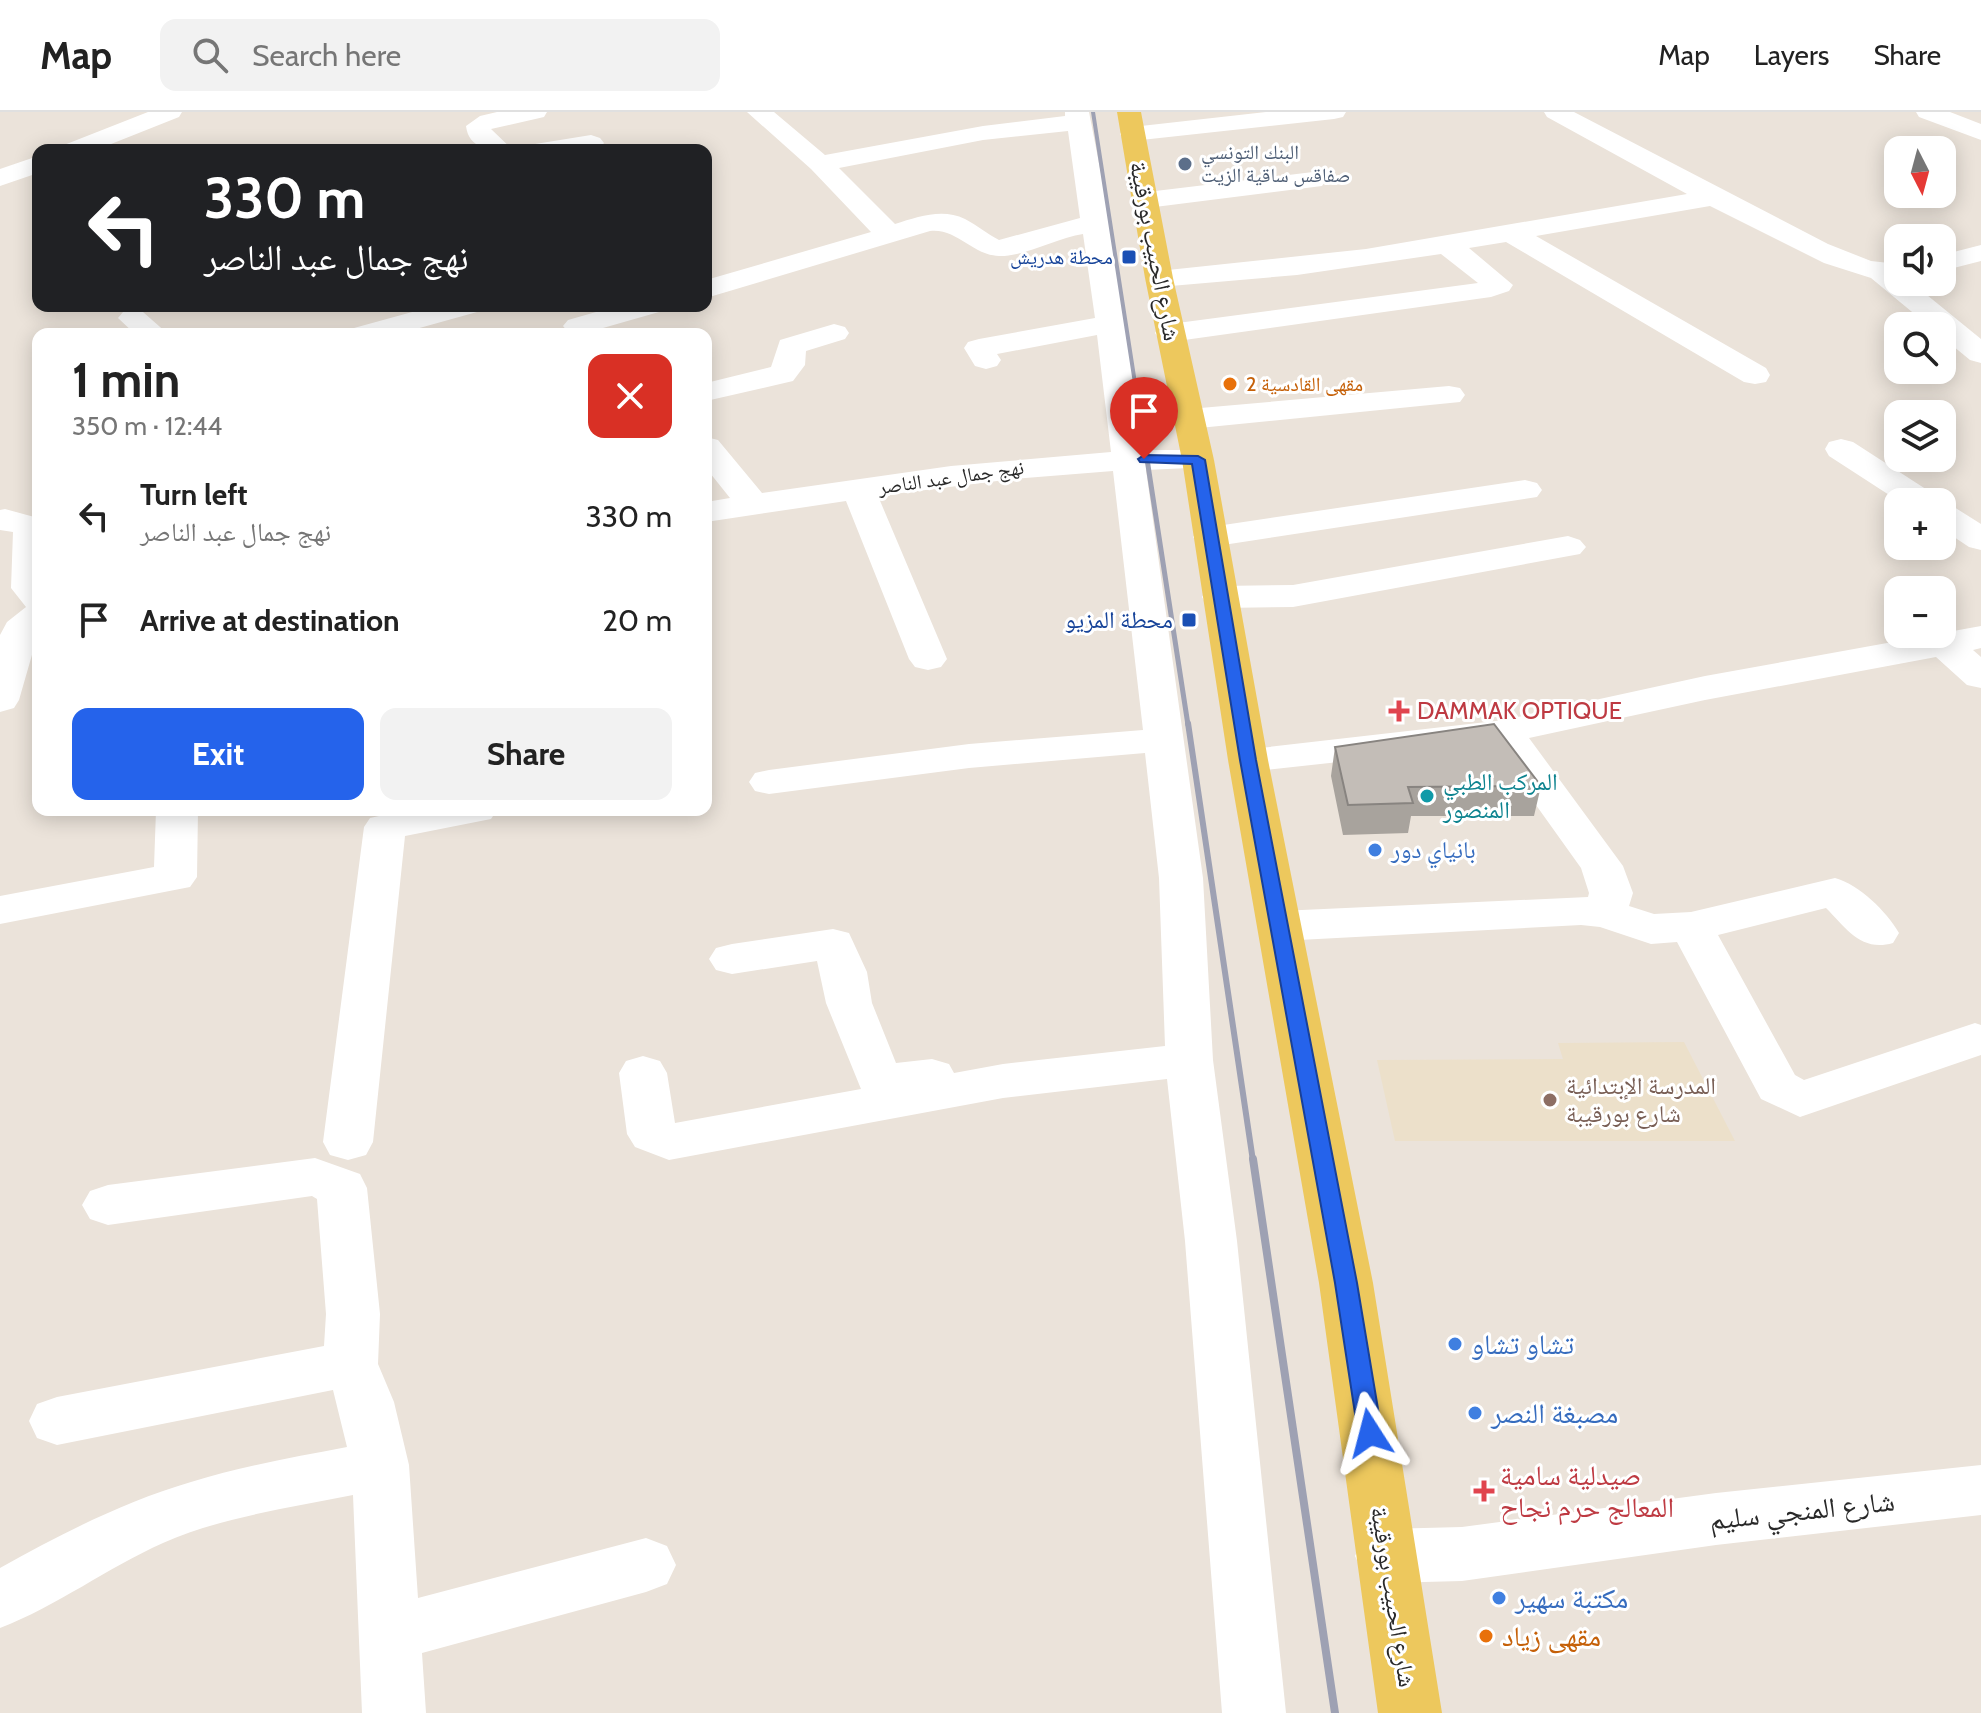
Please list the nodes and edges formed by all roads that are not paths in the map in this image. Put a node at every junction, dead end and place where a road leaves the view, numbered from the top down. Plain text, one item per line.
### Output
1 (170, 112) edge
2 (535, 112) edge
3 (759, 112) edge
4 (1334, 112) edge
5 (1556, 112) edge
6 (1928, 112) edge
7 (1077, 117) edge
8 (1130, 123) edge
9 (1980, 132) edge
10 (591, 143) dead end
11 (88, 144) edge
12 (493, 144) edge
13 (583, 144) edge
14 (820, 164) junction
15 (32, 166) edge
16 (0, 178) edge
17 (1313, 180) dead end
18 (1710, 198) junction
19 (1147, 200) junction
20 (1097, 225) junction
21 (1509, 232) junction
22 (890, 235) junction
23 (1445, 243) junction
24 (1981, 253) edge
25 (1956, 259) edge
26 (1884, 272) edge
27 (1159, 278) junction
28 (712, 287) edge
29 (1916, 296) edge
30 (445, 312) edge
31 (622, 312) edge
32 (578, 322) edge
33 (1111, 324) junction
34 (387, 328) edge
35 (834, 333) dead end
36 (1170, 333) junction
37 (1981, 354) edge
38 (986, 360) dead end
39 (1755, 375) dead end
40 (712, 391) edge
41 (1449, 395) dead end
42 (1189, 419) junction
43 (1841, 449) dead end
44 (712, 454) edge
45 (1128, 460) junction
46 (1198, 460) junction
47 (1901, 488) edge
48 (859, 490) junction
49 (1525, 490) dead end
50 (754, 505) junction
51 (712, 511) edge
52 (0, 520) edge
53 (1956, 523) edge
54 (1210, 537) junction
55 (1981, 540) edge
56 (1568, 547) dead end
57 (32, 592) edge
58 (1220, 597) junction
59 (18, 634) edge
60 (1981, 637) edge
61 (1956, 642) edge
62 (1922, 648) edge
63 (1948, 648) edge
64 (928, 659) dead end
65 (1981, 677) edge
66 (0, 700) edge
67 (1504, 732) junction
68 (1163, 740) junction
69 (1248, 760) junction
70 (769, 782) dead end
71 (177, 816) edge
72 (444, 816) edge
73 (0, 910) edge
74 (1605, 913) junction
75 (1280, 926) junction
76 (1691, 927) junction
77 (1877, 933) dead end
78 (732, 959) dead end
79 (1975, 1040) dead end
80 (1189, 1051) junction
81 (643, 1073) dead end
82 (348, 1142) dead end
83 (108, 1205) dead end
84 (350, 1364) junction
85 (57, 1421) dead end
86 (380, 1465) junction
87 (1981, 1490) edge
88 (1385, 1556) junction
89 (646, 1565) dead end
90 (0, 1600) edge
91 (389, 1634) junction
92 (394, 1713) edge
93 (1254, 1713) edge
94 (1410, 1713) edge

1 - 11 street
2 - 12 street
3 - 14 street
4 - 8 street
5 - 18 street
6 - 9 street
7 - 14 street
7 - 20 street
8 - 19 main road, شارع الحبيب بورقيبة
10 - 13 street
14 - 22 street
15 - 16 street
17 - 19 street
18 - 21 street
18 - 26 street
19 - 27 main road, شارع الحبيب بورقيبة
20 - 22 street
20 - 33 street
21 - 23 street
21 - 39 street
22 - 28 street
23 - 27 street
23 - 36 street
24 - 25 street
27 - 36 main road, شارع الحبيب بورقيبة
29 - 37 street
30 - 34 street
31 - 32 street
33 - 38 street
33 - 45 street
35 - 40 street
36 - 42 main road, شارع الحبيب بورقيبة
41 - 42 street
42 - 46 main road, شارع الحبيب بورقيبة
43 - 47 street
44 - 50 street
45 - 46 street, نهج جمال عبد الناصر
45 - 48 street, نهج جمال عبد الناصر
45 - 68 street
46 - 54 main road, شارع الحبيب بورقيبة
48 - 50 street, نهج جمال عبد الناصر
48 - 64 street
49 - 54 street
50 - 51 street, نهج جمال عبد الناصر
52 - 57 street
53 - 55 street
54 - 58 main road, شارع الحبيب بورقيبة
56 - 58 street
58 - 69 main road, شارع الحبيب بورقيبة
59 - 66 street
60 - 61 street
62 - 67 street
63 - 65 street
67 - 69 street
67 - 74 street
68 - 70 street
68 - 80 street
69 - 75 main road, شارع الحبيب بورقيبة
71 - 73 street
72 - 82 street
74 - 75 street
74 - 76 street
75 - 88 main road, شارع الحبيب بورقيبة
76 - 77 street
76 - 79 street
78 - 80 street
80 - 81 street
80 - 93 street
83 - 84 street
84 - 85 street
84 - 86 street
86 - 90 street
86 - 91 street
87 - 88 street, شارع المنجي سليم
88 - 94 main road, شارع الحبيب بورقيبة
89 - 91 street
91 - 92 street

